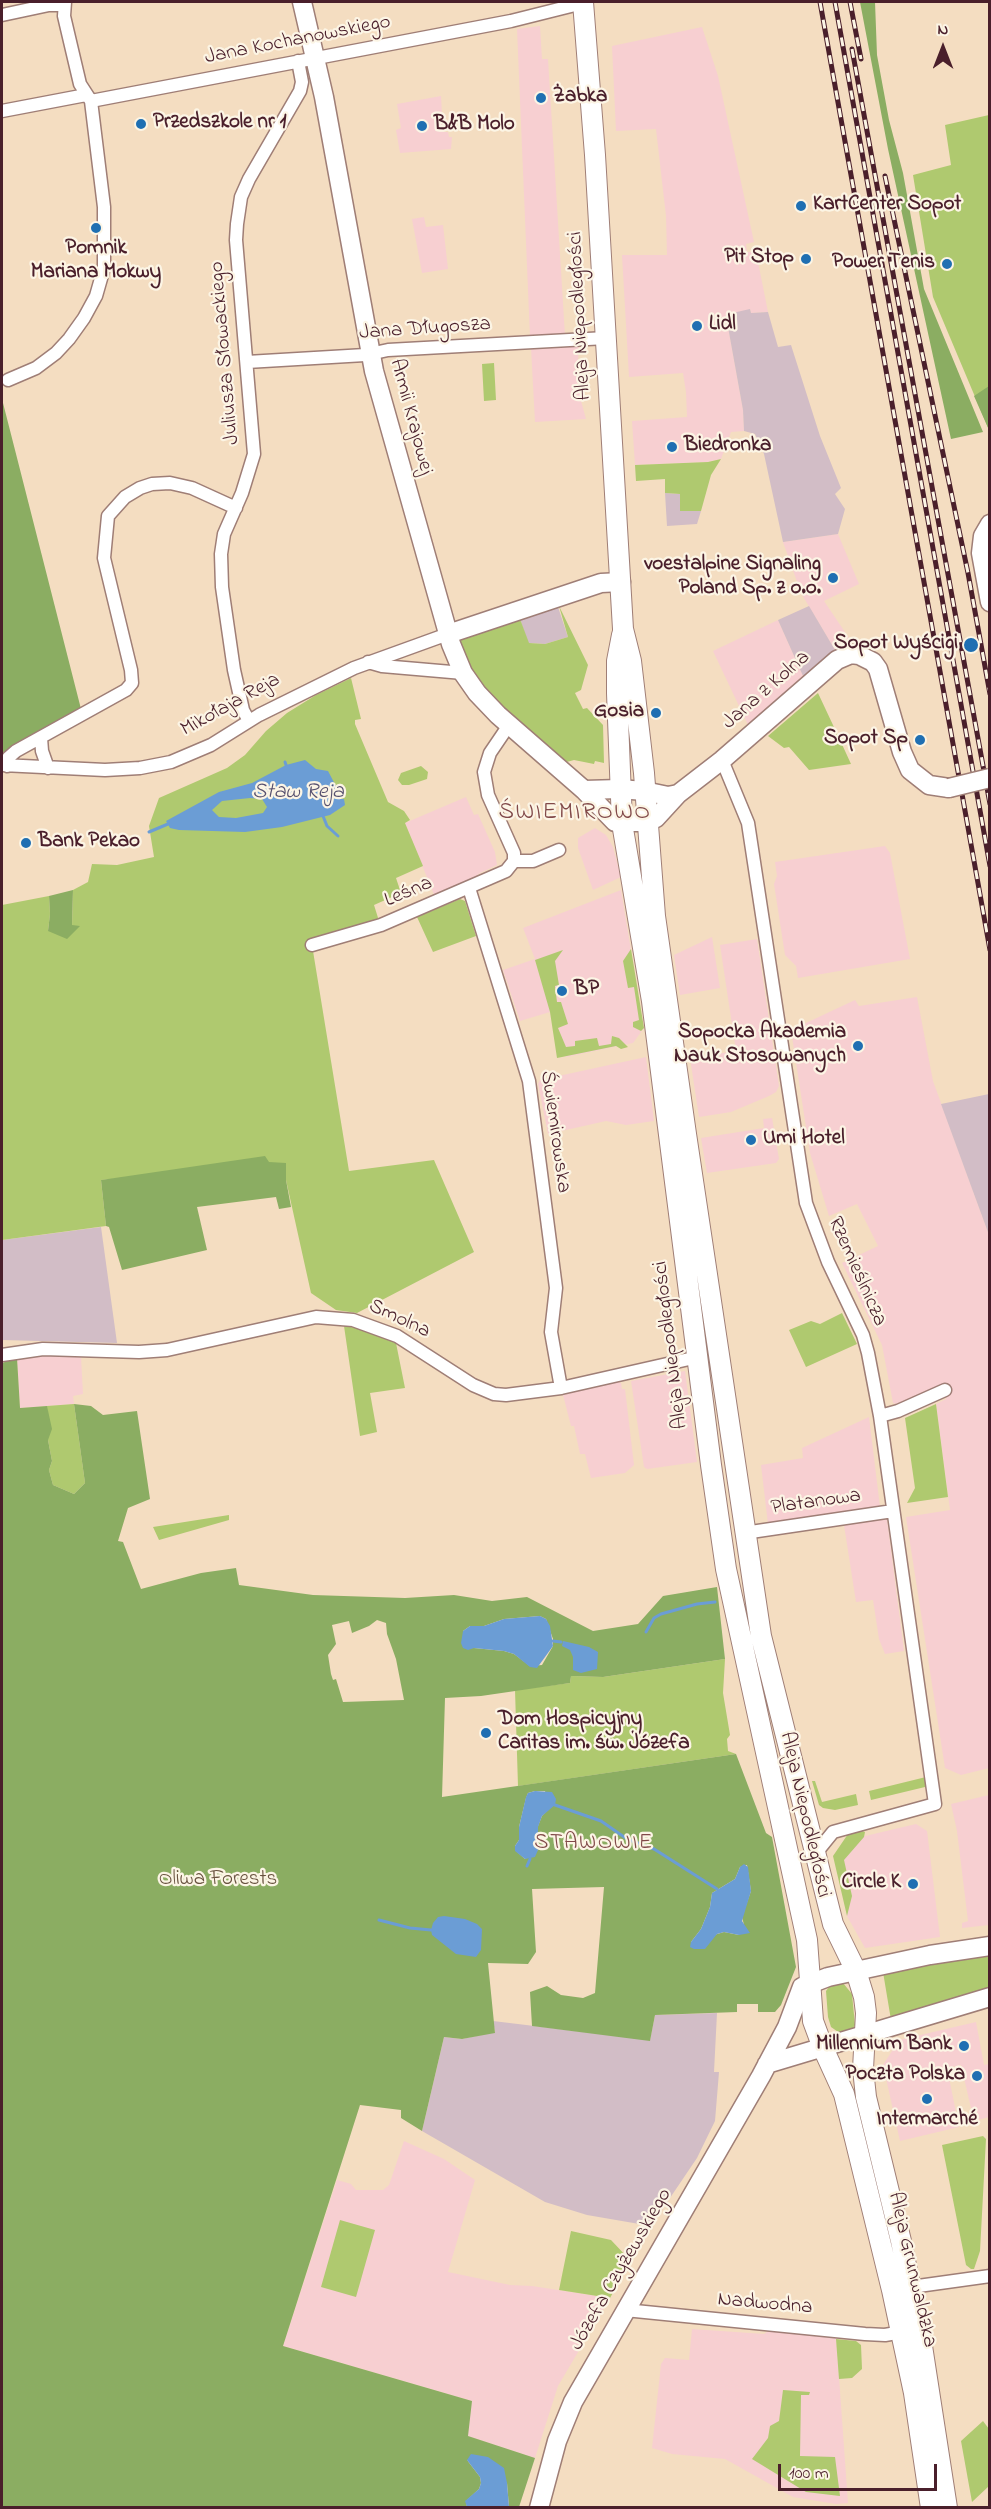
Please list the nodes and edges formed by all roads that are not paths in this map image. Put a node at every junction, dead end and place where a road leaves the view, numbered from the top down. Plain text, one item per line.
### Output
1 (302, 2) edge
2 (585, 2) edge
3 (64, 3) edge
4 (2, 15) edge
5 (308, 59) junction
6 (88, 98) junction
7 (2, 111) edge
8 (606, 338) junction
9 (370, 354) junction
10 (247, 362) junction
11 (8, 380) dead end
12 (236, 508) junction
13 (990, 524) edge
14 (621, 582) junction
15 (990, 602) edge
16 (623, 629) junction
17 (448, 634) junction
18 (368, 662) junction
19 (463, 673) junction
20 (249, 721) junction
21 (509, 725) junction
22 (41, 738) junction
23 (722, 760) junction
24 (4, 765) edge
25 (48, 768) junction
26 (990, 778) edge
27 (620, 789) junction
28 (584, 790) junction
29 (645, 791) junction
30 (678, 794) junction
31 (647, 822) junction
32 (622, 823) junction
33 (559, 850) dead end
34 (514, 861) junction
35 (469, 888) junction
36 (312, 945) dead end
37 (2, 1355) edge
38 (698, 1357) junction
39 (561, 1388) junction
40 (945, 1390) dead end
41 (880, 1416) junction
42 (893, 1511) junction
43 (744, 1533) junction
44 (810, 1827) junction
45 (833, 1832) junction
46 (816, 1853) junction
47 (990, 1946) edge
48 (853, 1966) junction
49 (811, 1983) junction
50 (990, 1996) edge
51 (865, 2035) junction
52 (823, 2048) junction
53 (767, 2064) junction
54 (990, 2276) edge
55 (911, 2287) junction
56 (625, 2310) junction
57 (902, 2332) junction
58 (539, 2508) edge
59 (931, 2508) edge
60 (947, 2508) edge

1 - 5 street, Armii Krajowej
2 - 5 street, Jana Kochanowskiego
2 - 8 main road, Aleja Niepodległości
3 - 4 street
3 - 6 street
5 - 6 street, Jana Kochanowskiego
5 - 9 street, Armii Krajowej
5 - 10 street, Juliusza Słowackiego
6 - 7 street, Jana Kochanowskiego
6 - 11 street
8 - 9 street, Jana Długosza
8 - 14 main road, Aleja Niepodległości
9 - 10 street, Jana Długosza
9 - 17 street, Armii Krajowej
10 - 12 street, Juliusza Słowackiego
12 - 20 street, Juliusza Słowackiego
12 - 22 street
13 - 15 street
14 - 16 main road, Aleja Niepodległości
14 - 17 street, Mikołaja Reja
16 - 27 main road, Aleja Niepodległości
16 - 29 main road, Aleja Niepodległości
17 - 18 street, Mikołaja Reja
17 - 19 street, Armii Krajowej
18 - 19 street
18 - 20 street, Mikołaja Reja
19 - 21 street, Armii Krajowej
20 - 25 street, Mikołaja Reja
21 - 28 street, Armii Krajowej
21 - 34 street
22 - 24 street
22 - 25 street
23 - 26 street, Jana z Kolna, bridge
23 - 30 street, Jana z Kolna
23 - 41 street, Rzemieślnicza
24 - 25 street, Mikołaja Reja
27 - 28 street
27 - 29 street
27 - 32 main road, Aleja Niepodległości
28 - 32 street, Armii Krajowej
29 - 30 street
29 - 31 main road, Aleja Niepodległości
30 - 31 street, Jana z Kolna
31 - 32 street
31 - 43 main road, Aleja Niepodległości
32 - 38 main road, Aleja Niepodległości
33 - 34 street, Leśna
34 - 35 street, Leśna
35 - 36 street, Leśna
35 - 39 street, Świemirowska
37 - 39 street, Smolna
38 - 39 street, Smolna
38 - 49 main road, Aleja Niepodległości
40 - 41 street
41 - 42 street, Rzemieślnicza
42 - 43 street, Platanowa
42 - 45 street, Rzemieślnicza
43 - 44 main road, Aleja Niepodległości
44 - 45 street
44 - 46 main road, Aleja Niepodległości
45 - 46 street
46 - 48 main road, Aleja Niepodległości
47 - 48 street
48 - 49 street
48 - 51 main road, Aleja Grunwaldzka
49 - 52 main road, Aleja Niepodległości
49 - 53 street, Józefa Czyżewskiego
50 - 51 street
51 - 52 street
51 - 55 main road, Aleja Grunwaldzka
52 - 53 street
52 - 57 main road, Aleja Grunwaldzka
53 - 56 street, Józefa Czyżewskiego
54 - 55 street, Aleja Grunwaldzka
55 - 60 main road, Aleja Grunwaldzka
56 - 57 street, Nadwodna
56 - 58 street, Józefa Czyżewskiego
57 - 59 main road, Aleja Grunwaldzka

